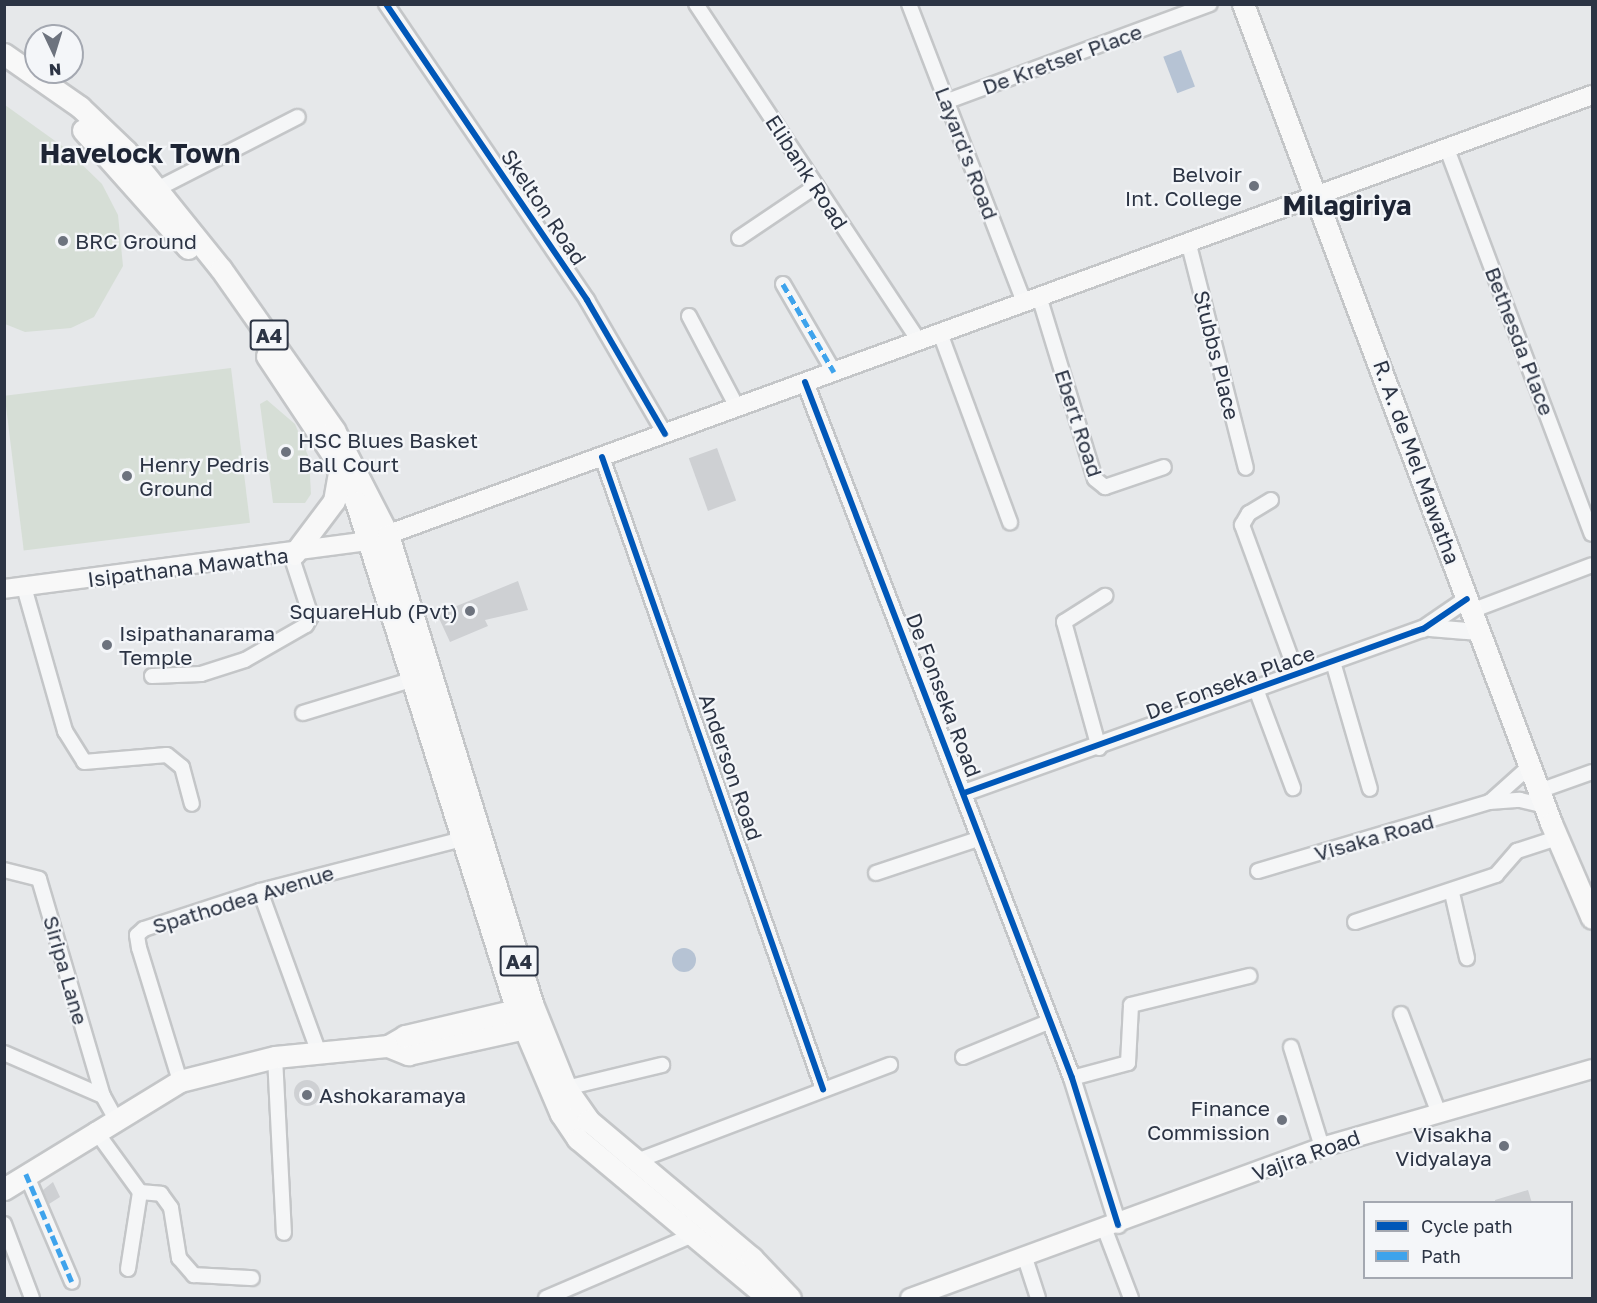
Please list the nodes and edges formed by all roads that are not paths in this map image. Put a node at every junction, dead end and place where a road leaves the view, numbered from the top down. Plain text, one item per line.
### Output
1 (386, 4) edge
2 (696, 4) edge
3 (909, 4) edge
4 (1210, 4) edge
5 (1243, 4) edge
6 (4, 54) edge
7 (4, 70) edge
8 (1593, 95) edge
9 (948, 101) junction
10 (298, 117) dead end
11 (1447, 149) junction
12 (816, 186) junction
13 (157, 189) junction
14 (1319, 196) junction
15 (738, 237) dead end
16 (1188, 241) junction
17 (783, 284) dead end
18 (1032, 299) junction
19 (689, 316) dead end
20 (940, 333) junction
21 (918, 340) junction
22 (834, 372) junction
23 (806, 382) junction
24 (737, 407) junction
25 (665, 434) junction
26 (602, 457) junction
27 (340, 466) junction
28 (1164, 467) dead end
29 (1246, 468) dead end
30 (1271, 500) dead end
31 (1010, 522) dead end
32 (1593, 534) edge
33 (379, 538) junction
34 (292, 555) junction
35 (1593, 565) edge
36 (24, 587) junction
37 (4, 589) edge
38 (1105, 596) dead end
39 (1469, 605) junction
40 (1423, 629) junction
41 (1479, 632) junction
42 (1333, 662) junction
43 (1296, 672) junction
44 (152, 676) dead end
45 (414, 680) junction
46 (1256, 689) junction
47 (303, 713) dead end
48 (1099, 748) junction
49 (1530, 766) junction
50 (1593, 772) edge
51 (1293, 788) dead end
52 (1370, 789) dead end
53 (964, 793) junction
54 (1542, 798) junction
55 (1490, 802) junction
56 (192, 804) dead end
57 (1557, 838) junction
58 (463, 839) junction
59 (978, 839) junction
60 (4, 870) edge
61 (1258, 871) dead end
62 (876, 873) dead end
63 (260, 891) junction
64 (1452, 893) junction
65 (1593, 918) edge
66 (1355, 922) dead end
67 (1467, 958) dead end
68 (1249, 976) dead end
69 (1401, 1014) dead end
70 (528, 1018) junction
71 (1048, 1022) junction
72 (1291, 1047) dead end
73 (4, 1053) edge
74 (319, 1053) junction
75 (275, 1056) junction
76 (963, 1057) dead end
77 (662, 1065) dead end
78 (890, 1065) dead end
79 (1593, 1069) edge
80 (1072, 1078) junction
81 (180, 1081) junction
82 (566, 1088) junction
83 (823, 1089) junction
84 (103, 1096) junction
85 (1438, 1112) junction
86 (115, 1118) junction
87 (95, 1130) junction
88 (1322, 1147) junction
89 (634, 1162) junction
90 (26, 1174) junction
91 (4, 1189) edge
92 (140, 1192) junction
93 (4, 1224) edge
94 (1112, 1227) junction
95 (284, 1233) dead end
96 (694, 1234) junction
97 (1025, 1258) junction
98 (128, 1269) dead end
99 (252, 1278) dead end
100 (72, 1282) dead end
101 (32, 1299) edge
102 (546, 1299) edge
103 (768, 1299) edge
104 (790, 1299) edge
105 (910, 1299) edge
106 (1038, 1299) edge
107 (1131, 1299) edge

1 - 25 street, Skelton Road
2 - 12 street, Elibank Road
3 - 9 street, Layard's Road
4 - 9 street, De Kretser Place
5 - 14 main road, R. A. de Mel Mawatha
6 - 13 main road, A4
7 - 27 main road, A4
8 - 11 main road, Isipathana Mawatha
9 - 18 street, Layard's Road
10 - 13 street
11 - 14 main road, Isipathana Mawatha
11 - 32 street, Bethesda Place
12 - 15 street
12 - 21 street, Elibank Road
13 - 33 main road, A4
14 - 16 main road, Isipathana Mawatha
14 - 39 main road, R. A. de Mel Mawatha
16 - 18 main road, Isipathana Mawatha
16 - 29 street, Stubbs Place
17 - 22 street
18 - 20 main road, Isipathana Mawatha
18 - 28 street, Ebert Road
19 - 24 street
20 - 21 main road, Isipathana Mawatha
20 - 31 street
21 - 22 main road, Isipathana Mawatha
22 - 23 main road, Isipathana Mawatha
23 - 24 main road, Isipathana Mawatha
23 - 53 street, De Fonseka Road
24 - 25 main road, Isipathana Mawatha
25 - 26 main road, Isipathana Mawatha
26 - 33 main road, Isipathana Mawatha
26 - 83 street, Anderson Road
27 - 33 main road, A4
27 - 34 main road
30 - 43 street
33 - 34 main road, Isipathana Mawatha
33 - 45 main road, A4
33 - 70 main road, A4
34 - 36 main road, Isipathana Mawatha
34 - 44 street
35 - 39 street, De Fonseka Place
36 - 37 main road, Isipathana Mawatha
36 - 56 street
38 - 48 street
39 - 40 street, De Fonseka Place
39 - 41 main road, R. A. de Mel Mawatha
40 - 41 street, De Fonseka Place
40 - 42 street, De Fonseka Place
41 - 49 main road, R. A. de Mel Mawatha
42 - 43 street, De Fonseka Place
42 - 52 street
43 - 46 street, De Fonseka Place
45 - 47 street
45 - 58 main road, A4
46 - 48 street, De Fonseka Place
46 - 51 street
48 - 53 street, De Fonseka Place
49 - 54 main road, R. A. de Mel Mawatha
49 - 55 street, Visaka Road
50 - 54 street
53 - 59 street, De Fonseka Road
54 - 55 street, Visaka Road
54 - 57 main road, R. A. de Mel Mawatha
55 - 61 street, Visaka Road
57 - 64 street
57 - 65 main road, R. A. de Mel Mawatha
58 - 63 street, Spathodea Avenue
58 - 70 main road, A4
59 - 62 street
59 - 71 street, De Fonseka Road
60 - 84 street, Siripa Lane
63 - 74 street
63 - 81 street, Spathodea Avenue
64 - 66 street
64 - 67 street
68 - 80 street
69 - 85 street
70 - 74 main road
70 - 82 main road, A4
70 - 96 main road, A4
71 - 76 street
71 - 80 street, De Fonseka Road
72 - 88 street
73 - 84 street
74 - 75 main road
75 - 81 main road
75 - 95 street
77 - 82 street
78 - 83 street
79 - 85 main road, Vajira Road
80 - 94 street, De Fonseka Road
81 - 86 main road
82 - 89 main road, A4
83 - 89 street
84 - 86 street, Siripa Lane
85 - 88 main road, Vajira Road
86 - 87 main road
87 - 90 main road
87 - 92 street
88 - 94 main road, Vajira Road
89 - 104 main road, A4
90 - 91 main road
90 - 100 street
92 - 98 street
92 - 99 street
93 - 101 street
94 - 97 main road, Vajira Road
94 - 107 street, De Fonseka Road
96 - 102 street
96 - 103 main road, A4
97 - 105 main road, Vajira Road
97 - 106 street

